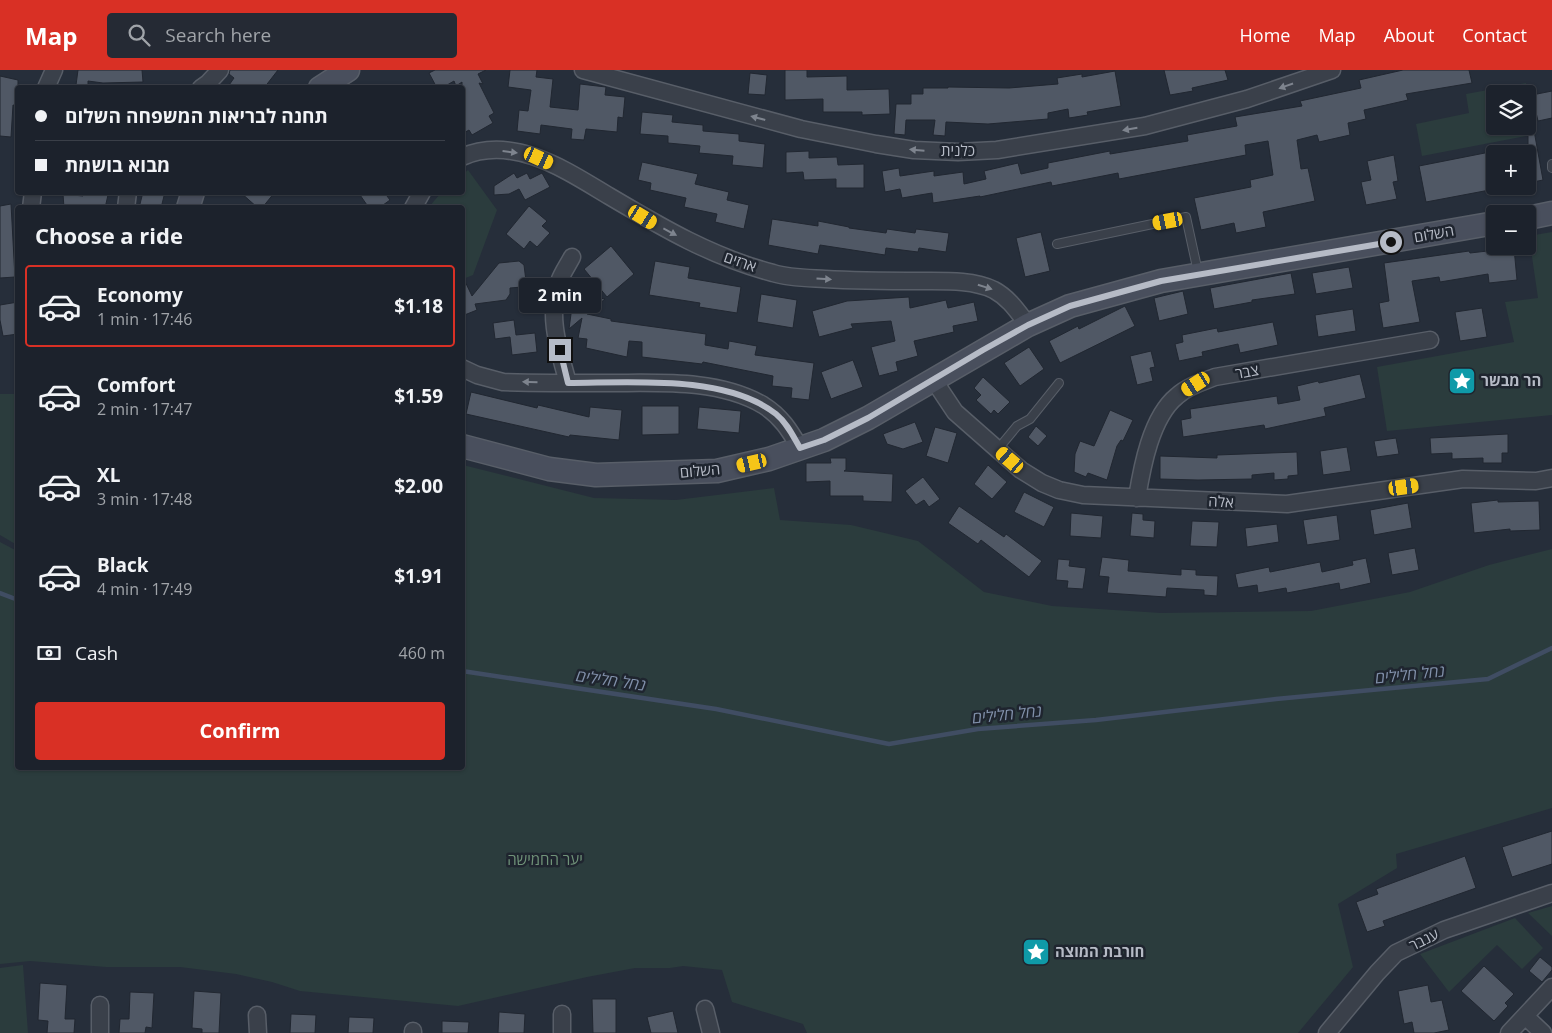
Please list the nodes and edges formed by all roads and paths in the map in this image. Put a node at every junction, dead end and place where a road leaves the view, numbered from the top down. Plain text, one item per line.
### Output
1 (54, 70) edge
2 (220, 70) edge
3 (348, 70) edge
4 (583, 70) edge
5 (1332, 70) edge
6 (47, 85) edge
7 (206, 85) edge
8 (325, 85) edge
9 (465, 157) edge
10 (1552, 164) edge
11 (1552, 168) edge
12 (1552, 214) edge
13 (1536, 217) edge
14 (1486, 225) edge
15 (1057, 244) dead end
16 (572, 257) dead end
17 (1199, 274) junction
18 (1028, 325) junction
19 (1430, 340) dead end
20 (465, 369) edge
21 (934, 379) junction
22 (568, 383) junction
23 (1059, 383) dead end
24 (465, 447) edge
25 (800, 448) junction
26 (998, 450) junction
27 (1552, 478) edge
28 (1137, 498) junction
29 (1552, 893) edge
30 (1552, 987) edge
31 (100, 1005) dead end
32 (705, 1009) dead end
33 (562, 1014) dead end
34 (258, 1015) dead end
35 (1525, 1016) junction
36 (100, 1033) edge
37 (258, 1033) edge
38 (562, 1033) edge
39 (711, 1033) edge
40 (1327, 1033) edge
41 (1510, 1033) edge
42 (1543, 1033) edge

1 - 6 street
2 - 7 street
3 - 8 street
5 -> 4 street, כלנית
9 -> 18 street, ארזים
10 - 11 lane
12 - 13 street
14 - 17 street, השלום
15 - 17 lane
16 - 22 street
17 - 18 street, השלום
18 - 21 street, השלום
19 - 28 street, צבר
22 -> 20 street
21 - 25 street, השלום
21 - 26 street, אלה
22 - 25 street
23 - 26 lane
24 - 25 street, השלום
26 - 28 street, אלה
27 - 28 street, אלה
29 - 40 street, ענבר
30 - 35 street
31 - 36 street
32 - 39 street
33 - 38 street
34 - 37 street
35 - 41 street
35 - 42 street

